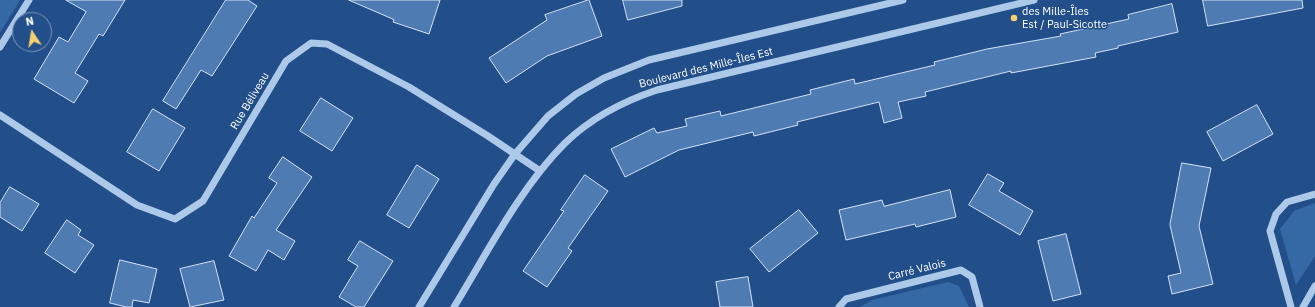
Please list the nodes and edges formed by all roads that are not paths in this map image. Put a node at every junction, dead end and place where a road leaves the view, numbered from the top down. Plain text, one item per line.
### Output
1 (29, 0) edge
2 (903, 0) edge
3 (1034, 0) edge
4 (0, 46) edge
5 (0, 115) edge
6 (514, 154) junction
7 (540, 171) junction
8 (1315, 194) edge
9 (1315, 286) edge
10 (419, 307) edge
11 (454, 307) edge
12 (839, 307) edge
13 (980, 307) edge
14 (1291, 307) edge
15 (1303, 307) edge

1 - 4 street
2 - 6 street, Boulevard des Mille-Îles Est
3 - 7 street, Boulevard des Mille-Îles Est
5 - 6 street, Rue Béliveau
6 - 7 street, Rue Béliveau
6 - 10 street, Boulevard des Mille-Îles Est
7 - 11 street, Boulevard des Mille-Îles Est
8 - 14 street
9 - 15 street
12 - 13 street, Carré Valois

